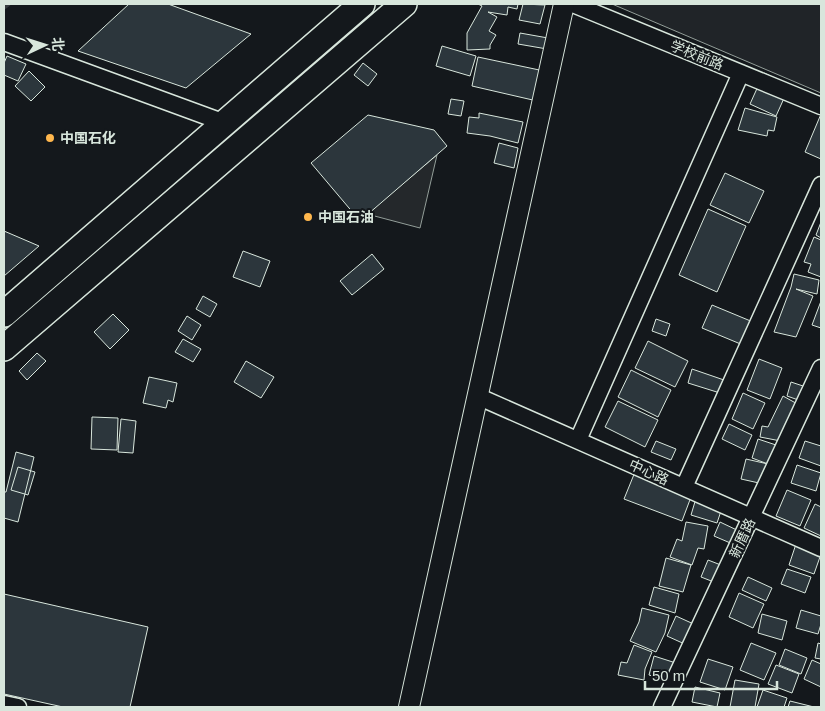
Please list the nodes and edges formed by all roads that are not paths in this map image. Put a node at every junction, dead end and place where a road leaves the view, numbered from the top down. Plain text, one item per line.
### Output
1 (362, 4) edge
2 (404, 4) edge
3 (564, 4) edge
4 (573, 4) edge
5 (4, 42) edge
6 (741, 73) junction
7 (821, 106) edge
8 (225, 123) junction
9 (821, 185) edge
10 (4, 314) edge
11 (4, 348) edge
12 (821, 368) edge
13 (477, 396) junction
14 (578, 440) junction
15 (684, 487) junction
16 (752, 517) junction
17 (821, 548) edge
18 (4, 704) edge
19 (18, 707) edge
20 (409, 707) edge
21 (662, 707) edge

1 - 8 main road
2 - 11 main road
3 - 13 street
4 - 6 street, 学校前路
5 - 8 street
6 - 7 street, 学校前路
6 - 14 street
8 - 10 main road
9 - 15 street
12 - 16 street, 新厝路
13 - 14 street, 中心路
13 - 20 street
14 - 15 street, 中心路
15 - 16 street, 中心路
16 - 17 street, 中心路
16 - 21 street, 新厝路
18 - 19 street

